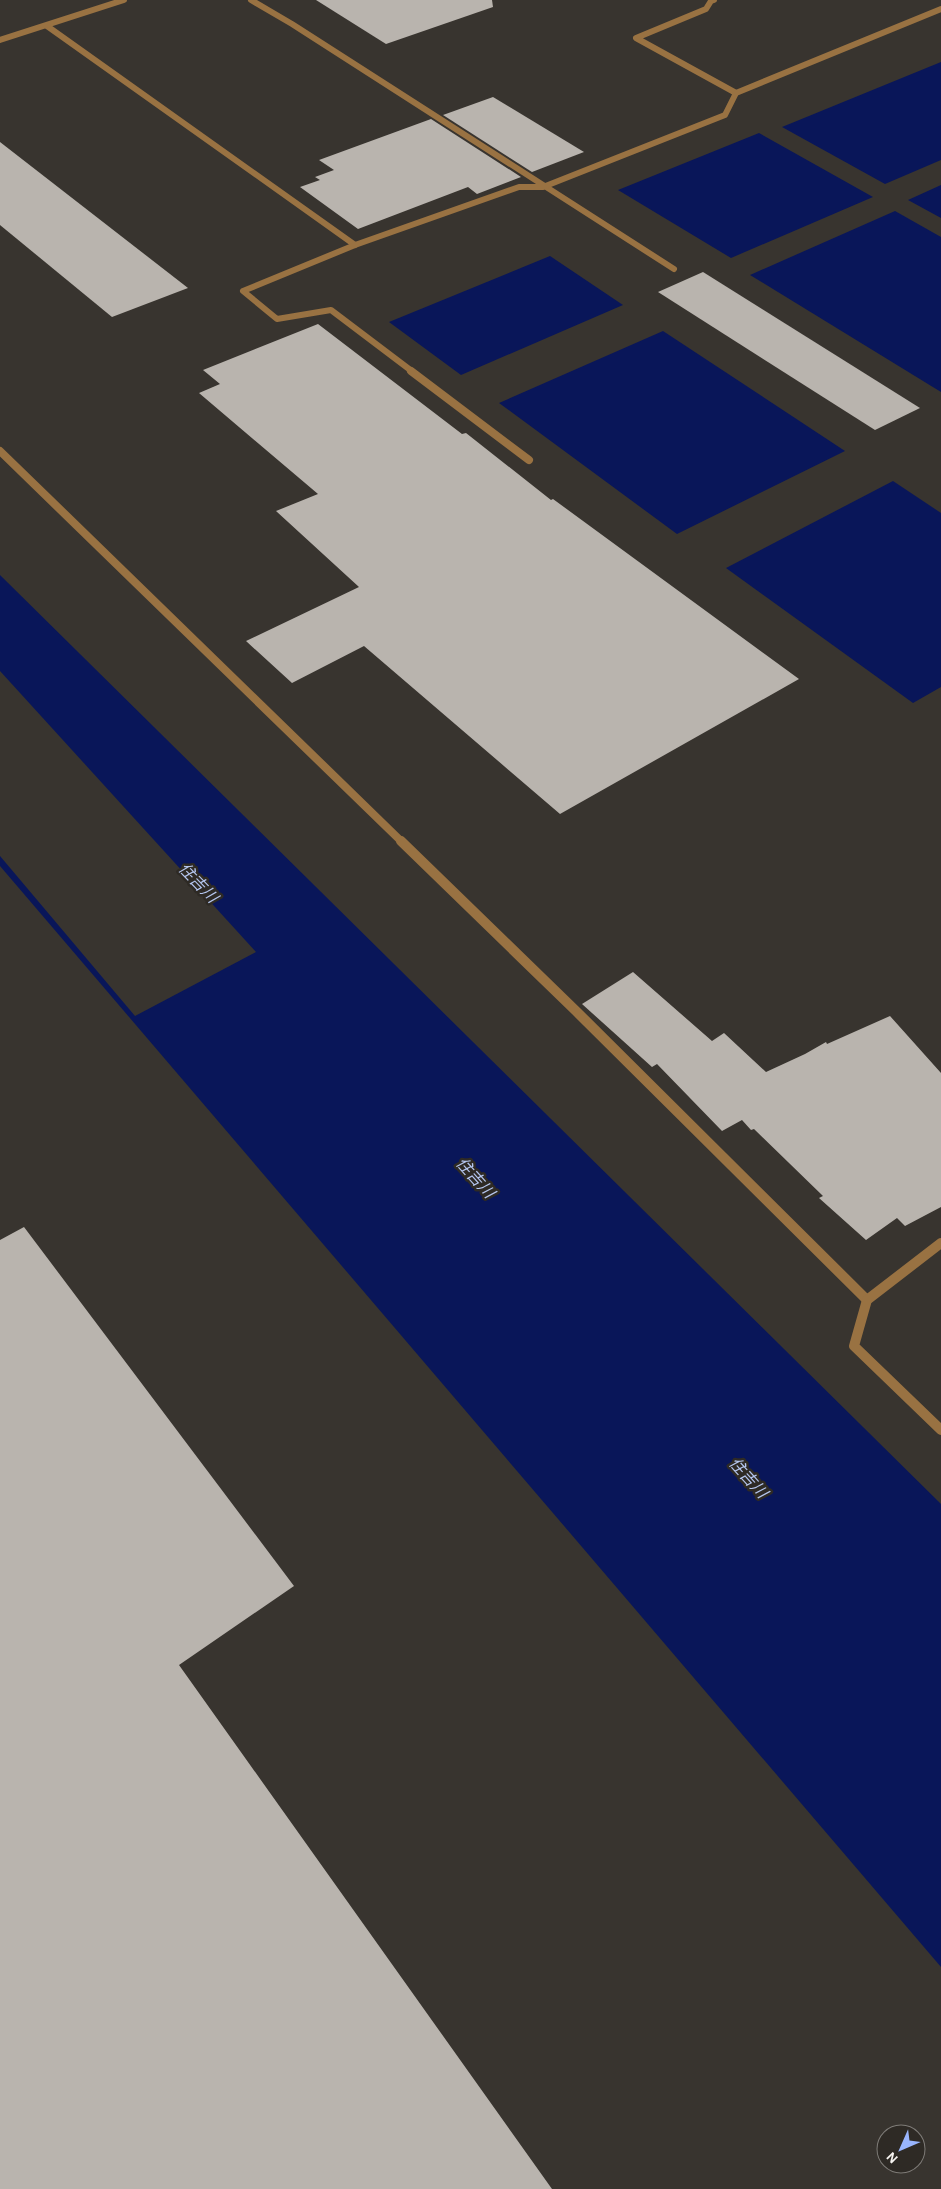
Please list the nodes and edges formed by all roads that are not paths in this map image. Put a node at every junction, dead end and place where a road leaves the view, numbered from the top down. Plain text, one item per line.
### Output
1 (124, 0) edge
2 (252, 0) edge
3 (711, 0) edge
4 (941, 9) edge
5 (47, 26) junction
6 (0, 40) edge
7 (736, 93) junction
8 (543, 187) junction
9 (355, 245) junction
10 (674, 269) dead end
11 (0, 451) edge
12 (529, 460) dead end
13 (941, 1243) edge
14 (868, 1300) junction
15 (941, 1430) edge

1 - 5 street
2 - 8 street
3 - 7 street
4 - 7 street
5 - 6 street
5 - 9 street
7 - 8 street
8 - 9 street
8 - 10 street
9 - 12 street
11 - 14 street
13 - 14 street
14 - 15 street

